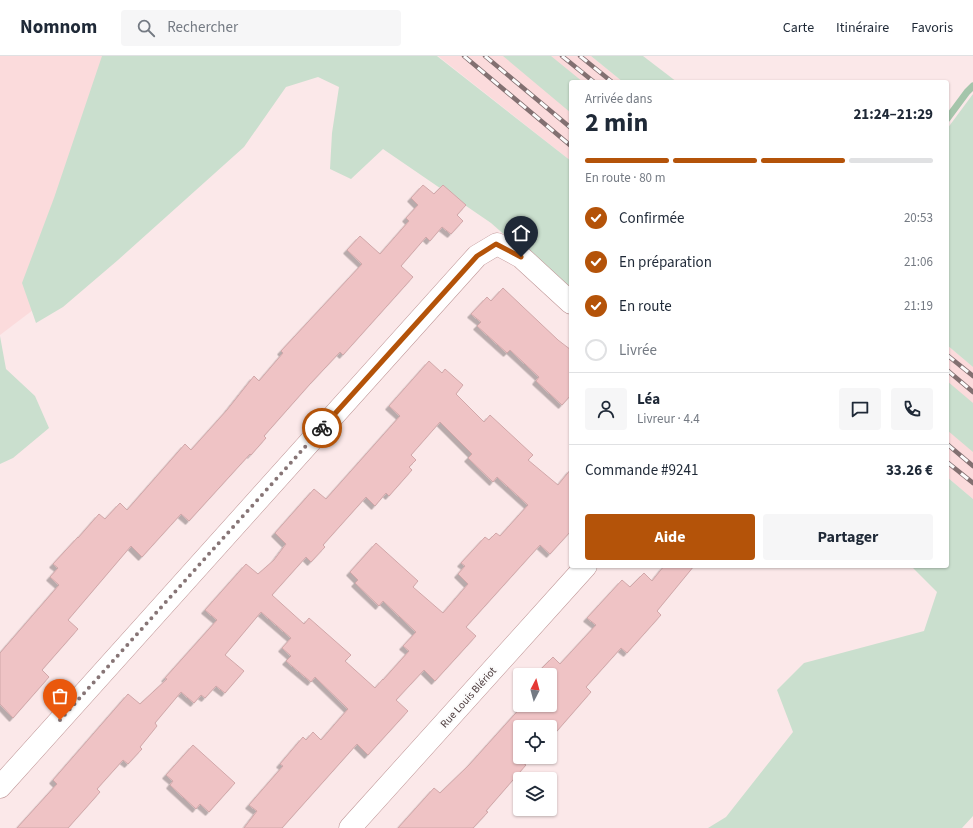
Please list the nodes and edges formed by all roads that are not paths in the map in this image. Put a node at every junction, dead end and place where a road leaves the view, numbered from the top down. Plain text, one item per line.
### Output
1 (569, 301) edge
2 (584, 568) edge
3 (0, 787) edge
4 (350, 828) edge

1 - 3 street
2 - 4 street, Rue Louis Blériot

